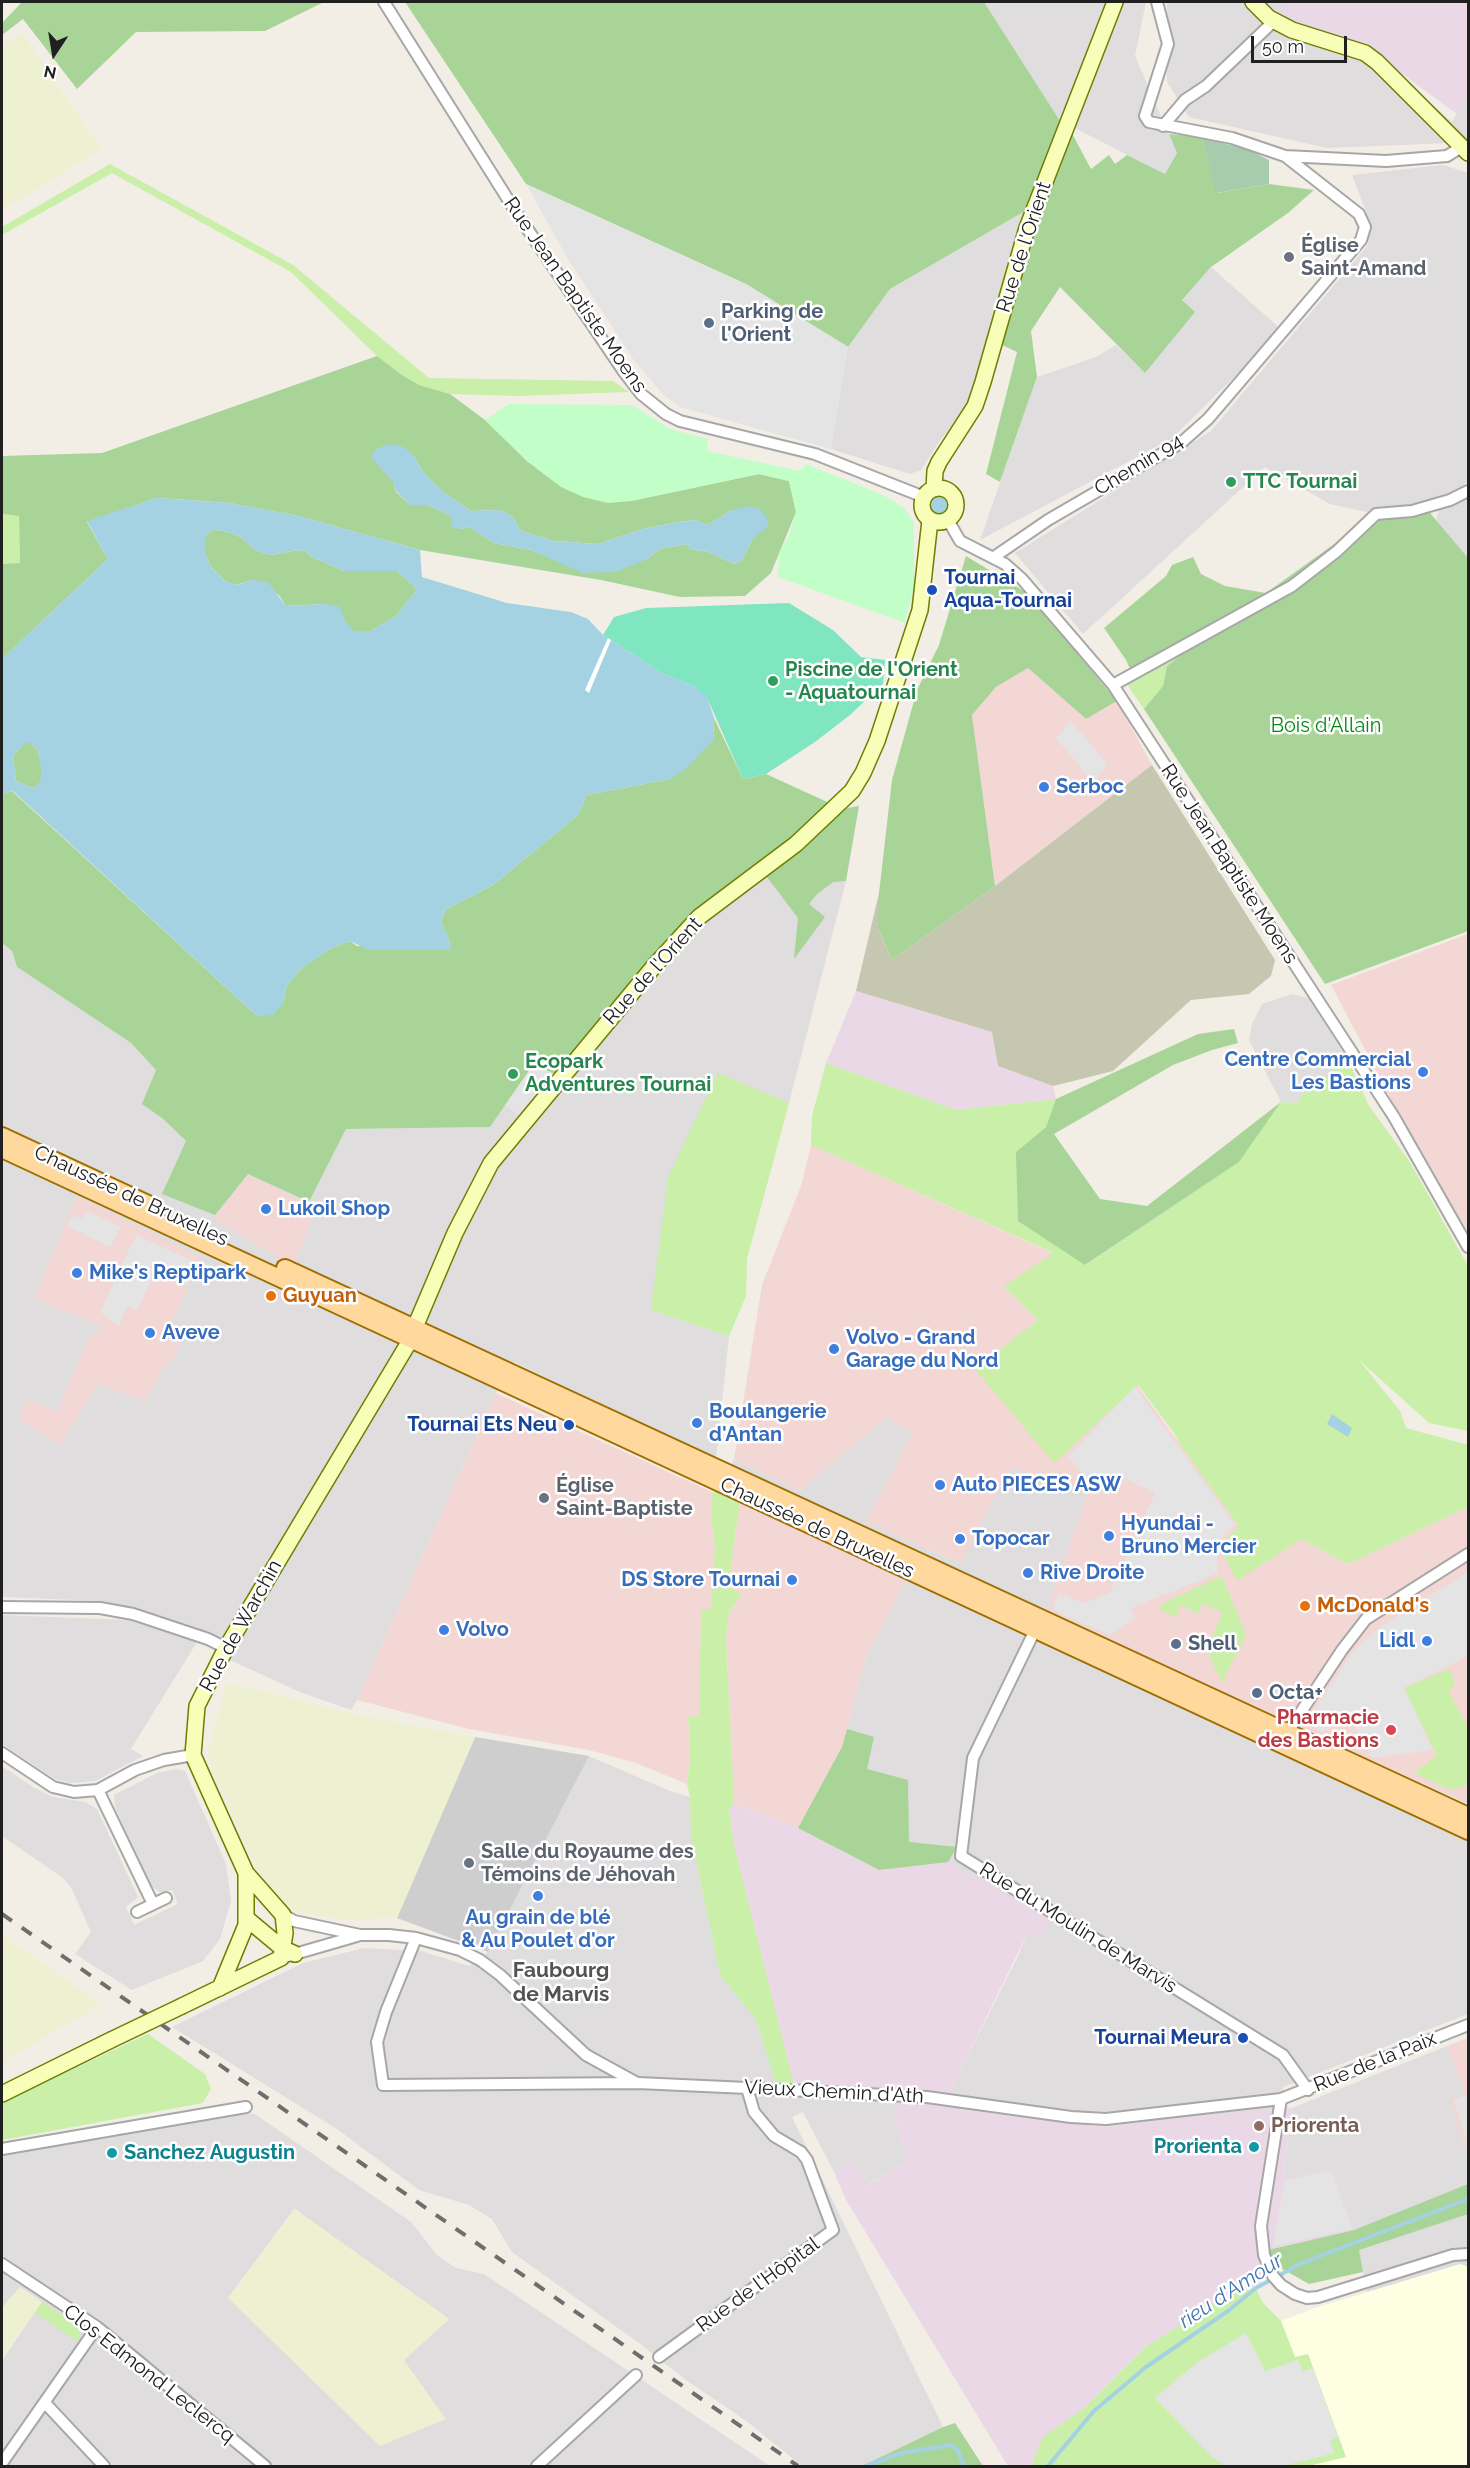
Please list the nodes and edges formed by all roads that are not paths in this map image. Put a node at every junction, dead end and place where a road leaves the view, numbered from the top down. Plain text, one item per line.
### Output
1 (384, 2) edge
2 (1115, 2) edge
3 (1158, 2) edge
4 (1254, 2) edge
5 (1274, 21) junction
6 (1163, 126) junction
7 (1466, 149) edge
8 (1285, 156) junction
9 (1468, 491) edge
10 (929, 493) junction
11 (930, 520) junction
12 (948, 520) junction
13 (994, 557) junction
14 (1113, 686) junction
15 (2, 1136) edge
16 (2, 1149) edge
17 (1468, 1247) edge
18 (413, 1333) junction
19 (1468, 1554) edge
20 (2, 1607) edge
21 (1038, 1624) junction
22 (226, 1648) junction
23 (1284, 1738) junction
24 (2, 1753) edge
25 (193, 1755) junction
26 (98, 1790) junction
27 (1468, 1816) edge
28 (1468, 1831) edge
29 (246, 1873) junction
30 (166, 1899) dead end
31 (153, 1904) junction
32 (137, 1912) dead end
33 (283, 1915) junction
34 (246, 1918) junction
35 (360, 1935) junction
36 (416, 1938) junction
37 (286, 1953) junction
38 (220, 1988) junction
39 (1468, 2025) edge
40 (638, 2083) junction
41 (747, 2088) junction
42 (1308, 2090) junction
43 (2, 2094) edge
44 (1281, 2099) junction
45 (246, 2107) dead end
46 (2, 2149) edge
47 (1468, 2254) edge
48 (2, 2264) edge
49 (97, 2327) junction
50 (659, 2357) dead end
51 (636, 2375) dead end
52 (45, 2403) junction
53 (2, 2463) edge
54 (104, 2466) edge
55 (265, 2466) edge
56 (537, 2466) edge

1 - 10 street, Rue Jean Baptiste Moens
2 - 10 street, Rue de l'Orient
3 - 6 street
4 - 5 street
5 - 6 street
5 - 7 street
6 - 8 street
7 - 8 street
8 - 13 street, Chemin 94
9 - 14 street
10 - 11 street
10 - 12 street
11 - 12 street
11 - 18 street, Rue de l'Orient
12 - 13 street, Rue Jean Baptiste Moens
13 - 14 street, Rue Jean Baptiste Moens
14 - 17 street, Rue Jean Baptiste Moens
15 - 18 main road, Chaussée de Bruxelles
16 - 18 main road, Chaussée de Bruxelles
18 - 21 main road, Chaussée de Bruxelles
18 - 22 street, Rue de Warchin
19 - 23 street
20 - 22 street
21 - 23 main road, Chaussée de Bruxelles
21 - 42 street, Rue du Moulin de Marvis
22 - 25 street, Rue de Warchin
23 - 27 main road, Chaussée de Bruxelles
23 - 28 main road, Chaussée de Bruxelles
24 - 26 street
25 - 26 street
25 - 29 street, Rue de Warchin
26 - 31 street
29 - 33 street, Rue de Warchin
29 - 34 street
30 - 31 street
31 - 32 street
33 - 35 street, Rue de Warchin
33 - 37 street
34 - 37 street
34 - 38 street
35 - 36 street, Rue de Warchin
35 - 37 street, Rue de Warchin
36 - 40 street, Rue de Warchin
36 - 40 street, Vieux Chemin d'Ath
37 - 38 street, Rue de Warchin
38 - 43 street, Rue de Warchin, bridge
39 - 42 street, Rue de la Paix
40 - 41 street, Vieux Chemin d'Ath
41 - 44 street, Vieux Chemin d'Ath
41 - 50 street, Rue de l'Hôpital
42 - 44 street, Rue de la Paix
44 - 47 street
45 - 46 street
48 - 49 street, Clos Edmond Leclercq
49 - 52 street
49 - 55 street, Clos Edmond Leclercq
51 - 56 street
52 - 53 street
52 - 54 street

